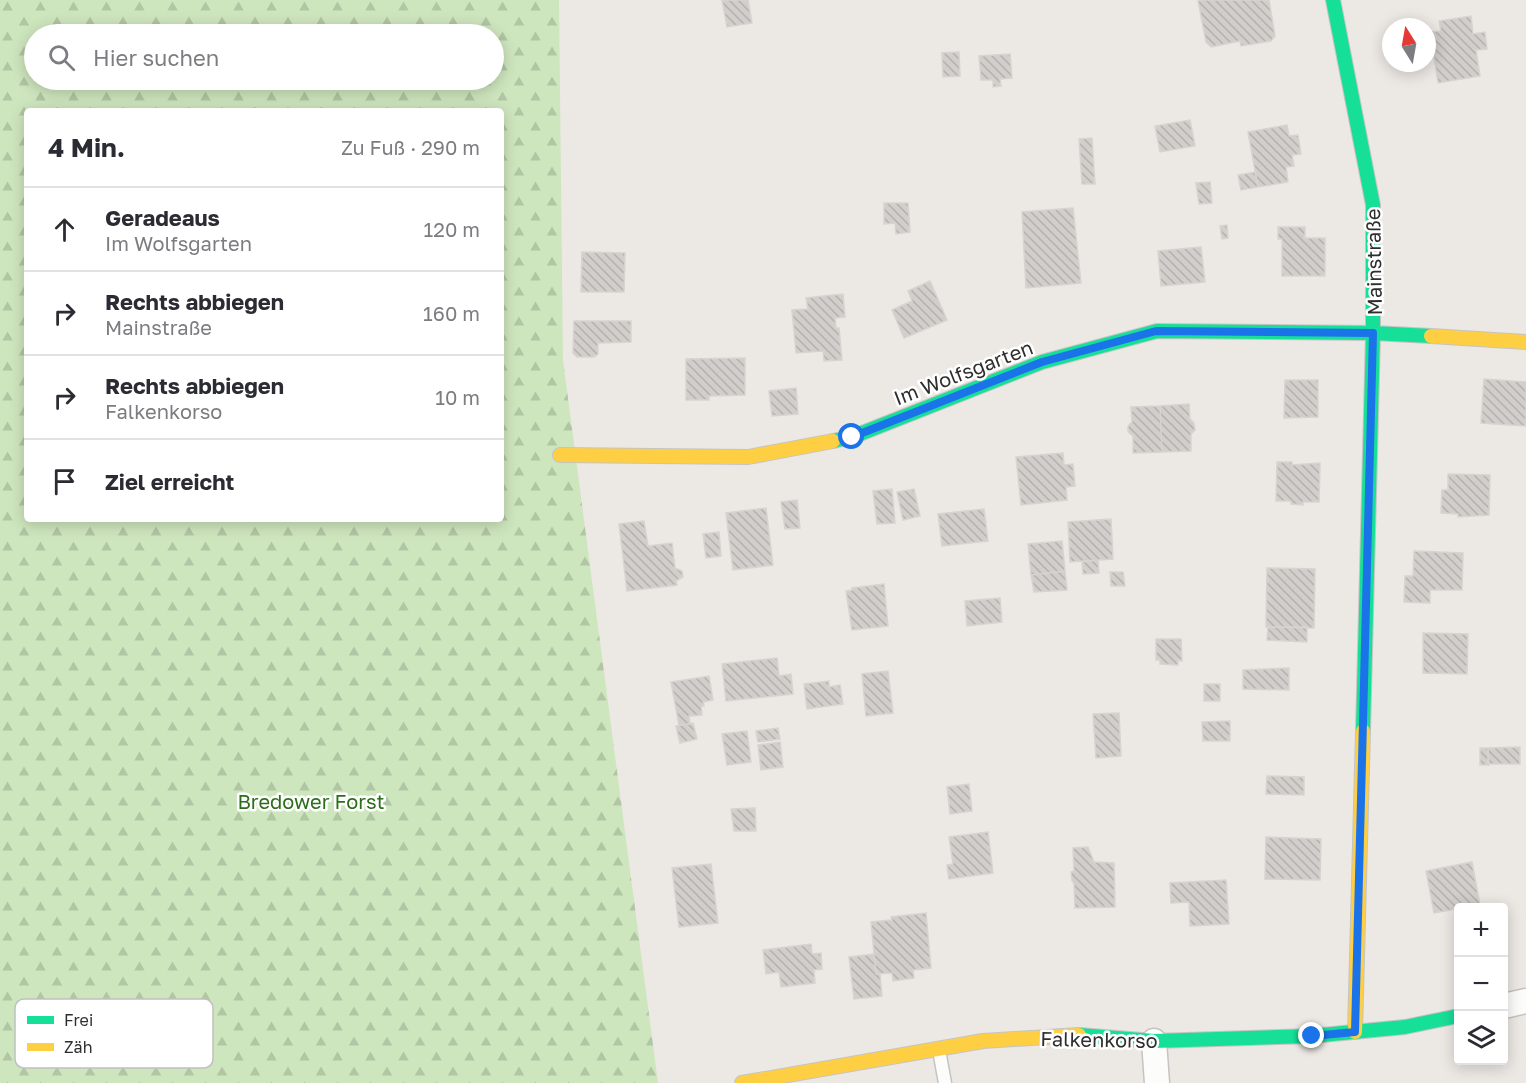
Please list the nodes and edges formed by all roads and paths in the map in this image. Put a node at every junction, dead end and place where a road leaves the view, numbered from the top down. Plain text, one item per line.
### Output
1 (1334, 0) edge
2 (1373, 333) junction
3 (1526, 342) edge
4 (560, 455) dead end
5 (1526, 1001) edge
6 (1508, 1005) edge
7 (1454, 1017) edge
8 (1355, 1032) junction
9 (1154, 1041) junction
10 (939, 1048) junction
11 (742, 1083) edge
12 (945, 1083) edge
13 (1157, 1083) edge

1 - 2 street, Mainstraße
2 - 3 street, Im Wolfsgarten
2 - 4 street, Im Wolfsgarten
2 - 8 street, Mainstraße
5 - 6 street
7 - 8 street, Falkenkorso
8 - 9 street, Falkenkorso
9 - 10 street, Falkenkorso
9 - 13 street
10 - 11 street, Falkenkorso
10 - 12 lane

